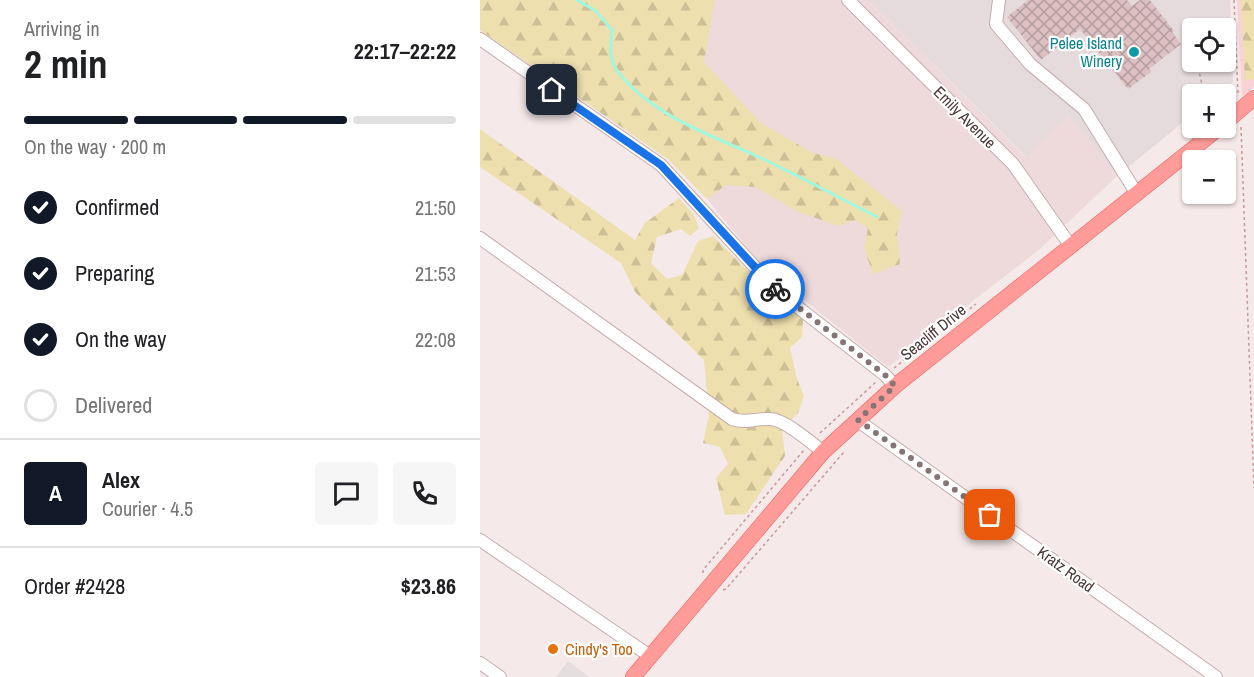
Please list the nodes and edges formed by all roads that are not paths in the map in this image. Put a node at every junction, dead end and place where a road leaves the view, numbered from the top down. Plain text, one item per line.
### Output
1 (848, 0) edge
2 (999, 0) edge
3 (480, 39) edge
4 (1254, 98) edge
5 (1236, 113) edge
6 (1205, 138) edge
7 (1137, 194) junction
8 (480, 238) edge
9 (1070, 245) junction
10 (895, 386) junction
11 (858, 420) junction
12 (823, 452) junction
13 (480, 540) edge
14 (650, 656) junction
15 (480, 663) edge
16 (500, 677) edge
17 (633, 677) edge
18 (1216, 677) edge

1 - 9 street, Emily Avenue
2 - 7 street
3 - 10 street
4 - 5 main road, Seacliff Drive
6 - 7 main road, Seacliff Drive
7 - 9 main road, Seacliff Drive
8 - 12 street
9 - 10 main road, Seacliff Drive
10 - 11 main road, Seacliff Drive
11 - 12 main road, Seacliff Drive
11 - 18 street, Kratz Road
12 - 14 main road, Seacliff Drive
13 - 14 street
14 - 17 main road, Seacliff Drive
15 - 16 street

